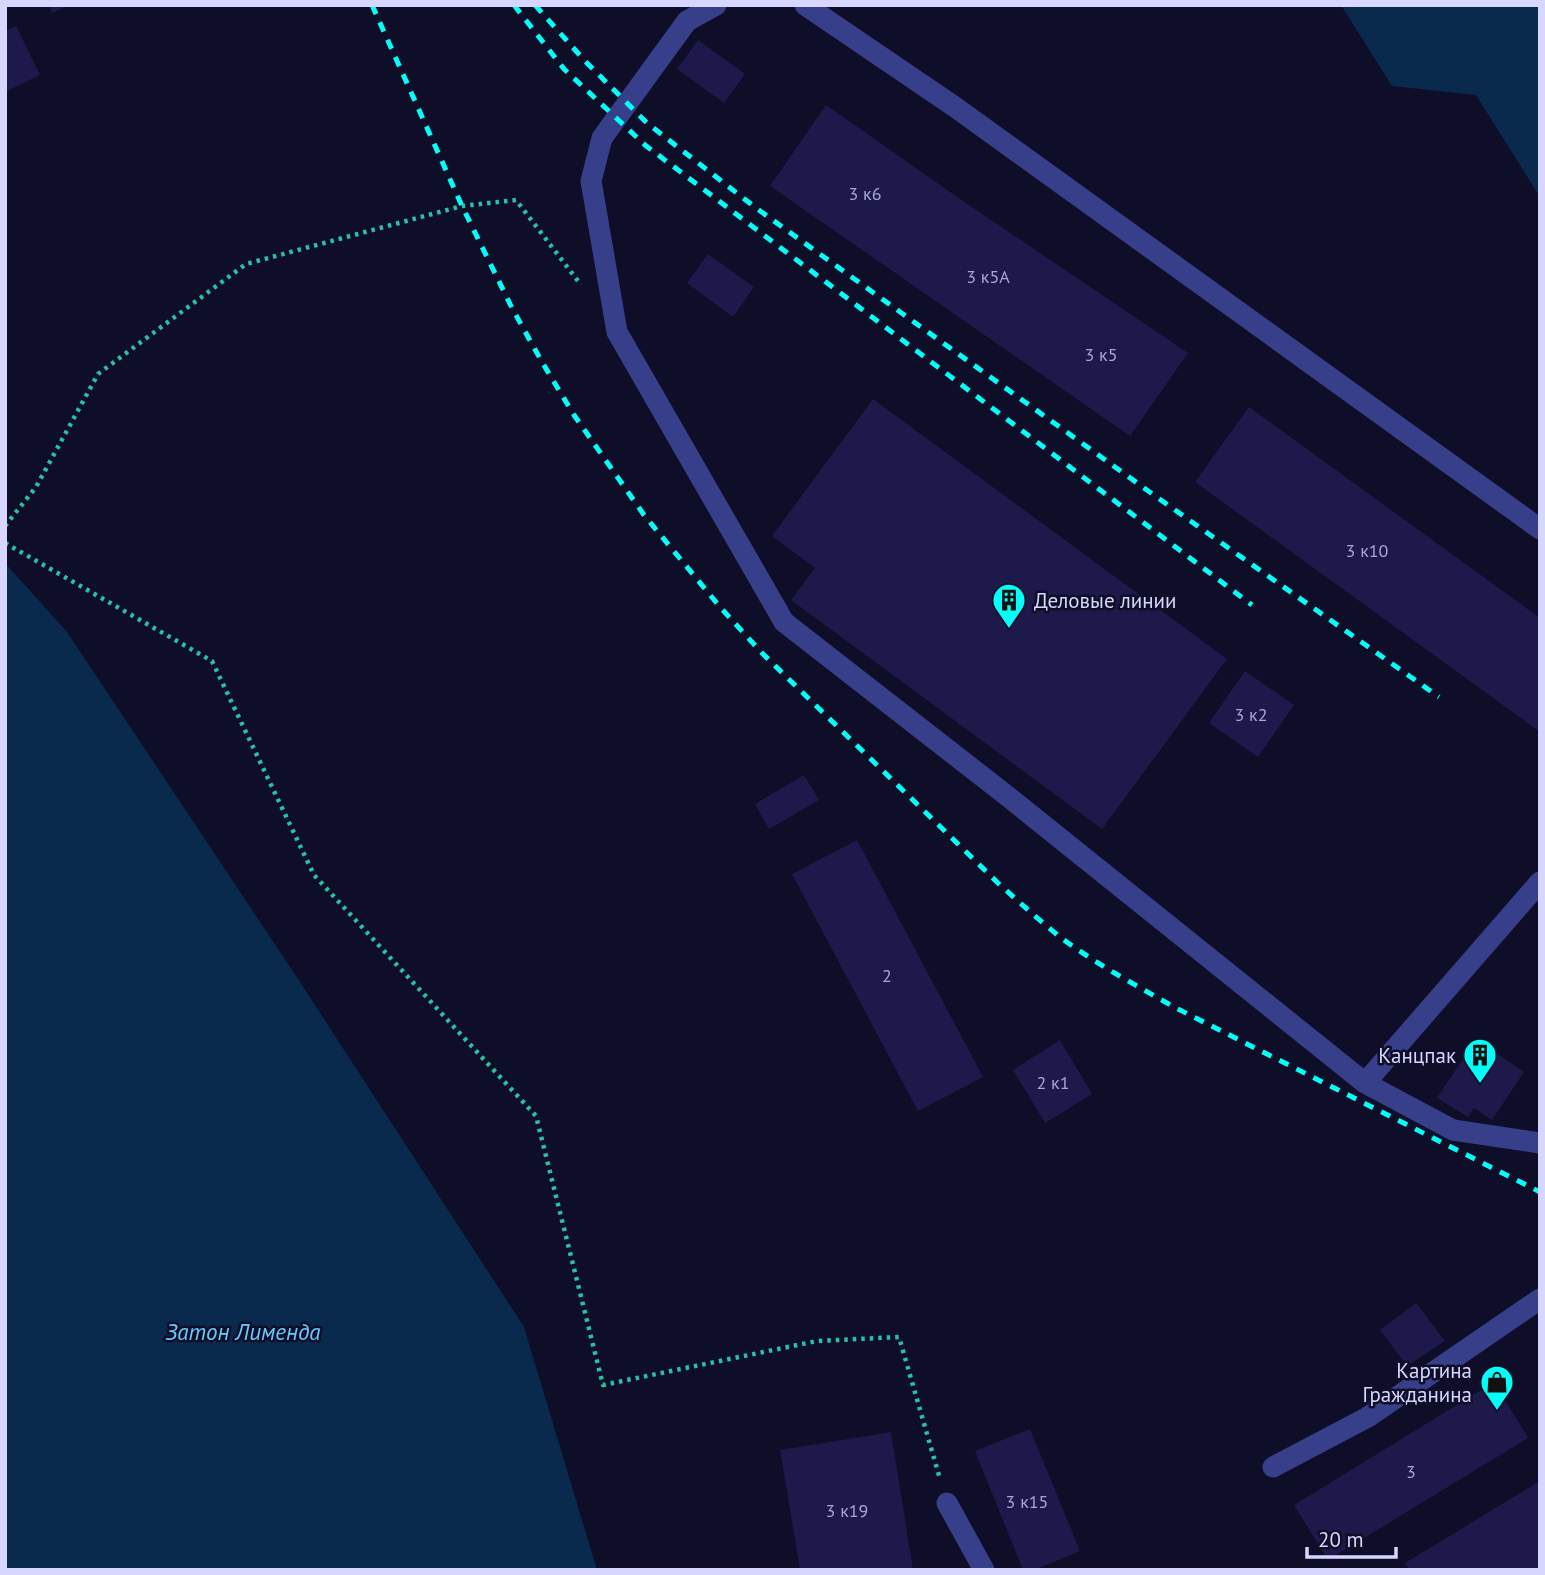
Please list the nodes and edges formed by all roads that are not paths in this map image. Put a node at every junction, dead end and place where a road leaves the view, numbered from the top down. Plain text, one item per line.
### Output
1 (716, 5) edge
2 (805, 5) edge
3 (1540, 529) edge
4 (1540, 882) edge
5 (1366, 1083) junction
6 (1540, 1143) edge
7 (1540, 1299) edge
8 (1273, 1467) dead end
9 (947, 1503) road end
10 (984, 1570) edge

1 - 5 lane
2 - 3 lane
4 - 5 lane
5 - 6 lane
7 - 8 lane
9 - 10 lane

